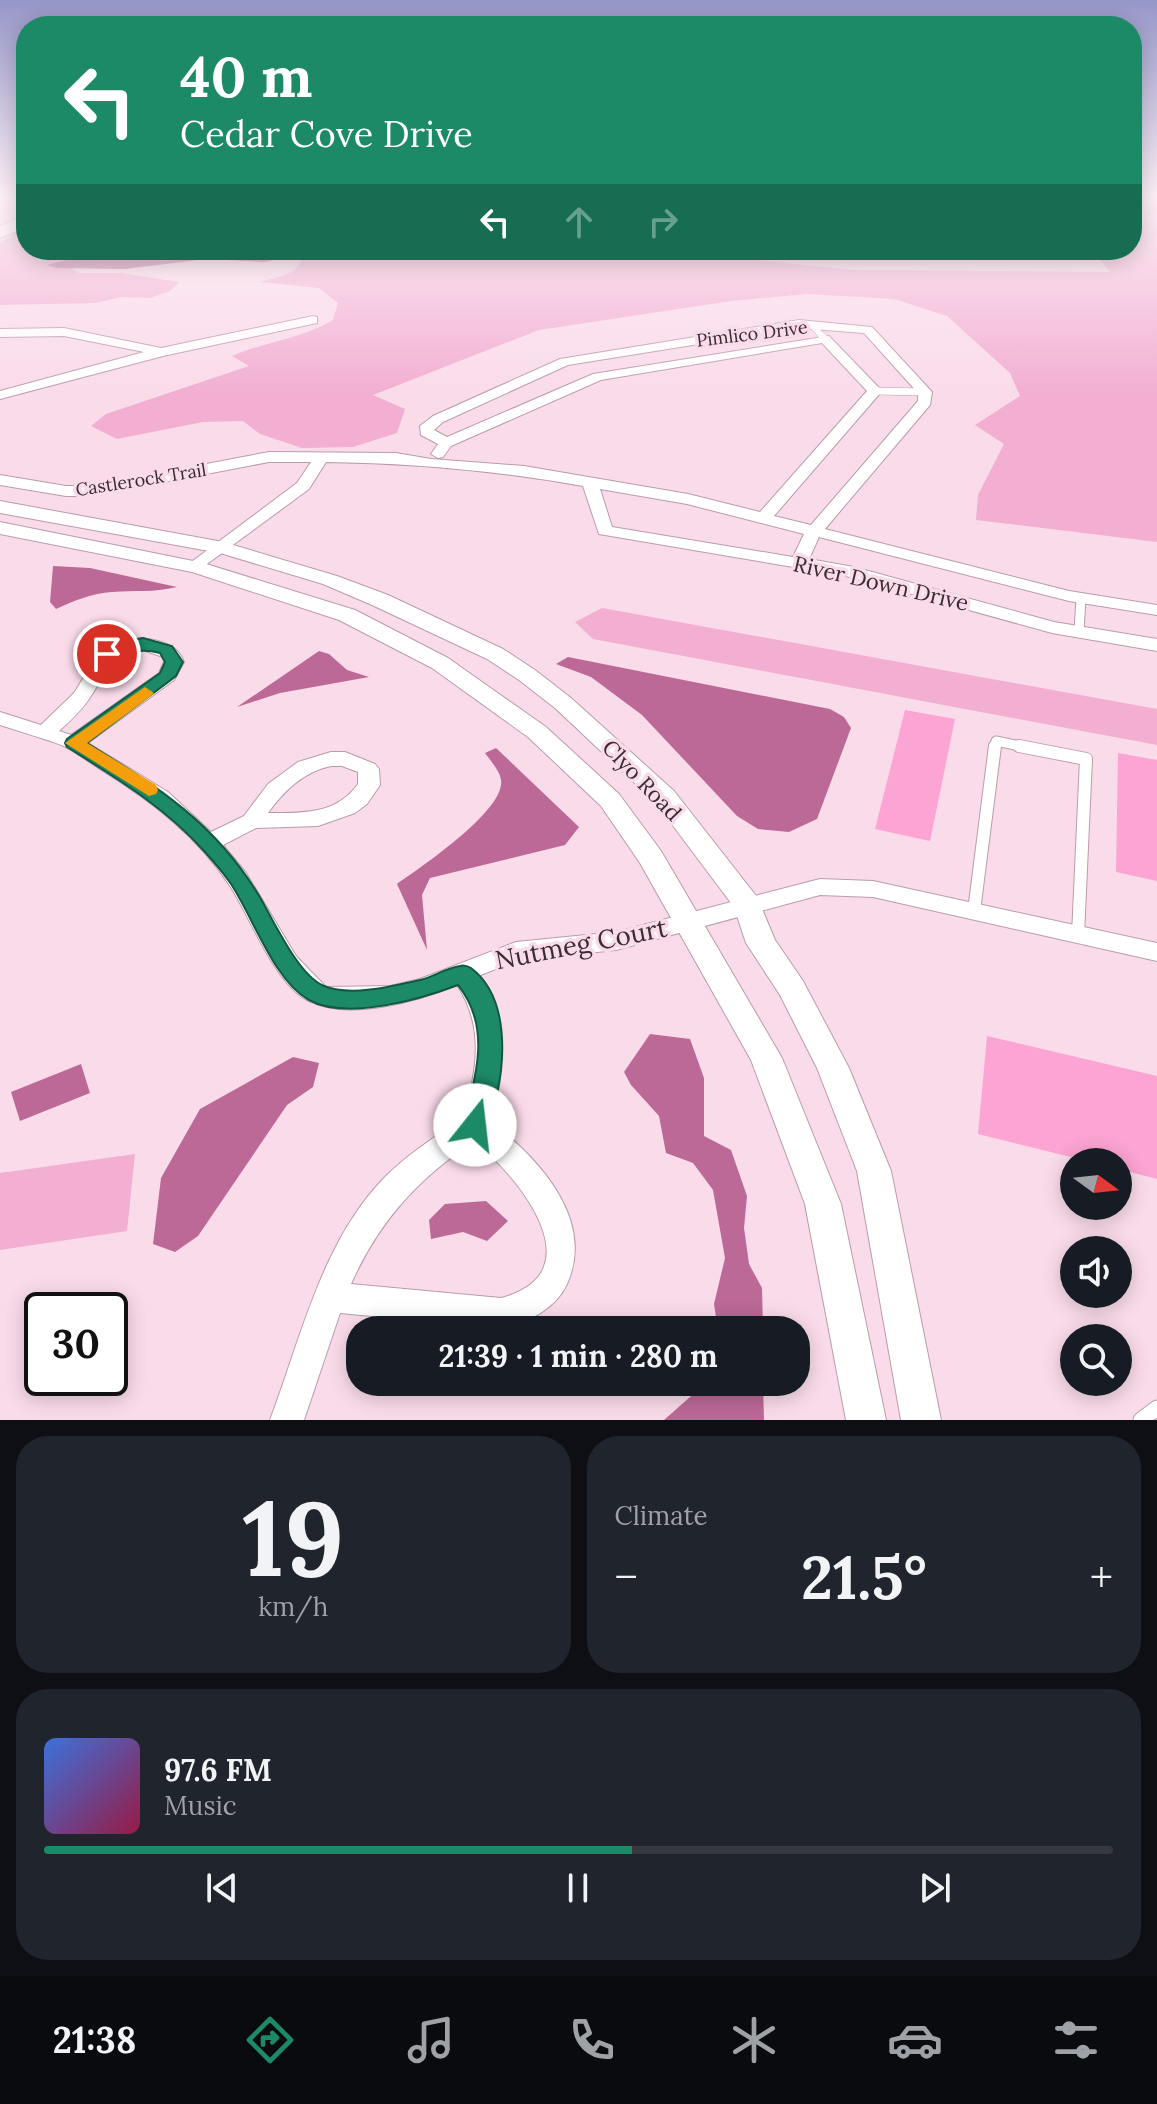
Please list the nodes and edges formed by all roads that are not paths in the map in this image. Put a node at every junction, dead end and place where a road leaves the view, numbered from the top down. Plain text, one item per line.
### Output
1 (313, 320) dead end
2 (812, 325) junction
3 (0, 333) edge
4 (825, 339) junction
5 (161, 352) junction
6 (875, 391) junction
7 (925, 392) junction
8 (0, 395) edge
9 (446, 443) junction
10 (318, 462) junction
11 (431, 464) junction
12 (0, 480) edge
13 (590, 483) junction
14 (0, 507) edge
15 (762, 520) junction
16 (0, 528) edge
17 (813, 533) junction
18 (223, 548) junction
19 (798, 564) junction
20 (196, 567) junction
21 (1081, 598) junction
22 (1157, 610) edge
23 (1079, 632) junction
24 (1157, 645) edge
25 (0, 718) edge
26 (46, 732) junction
27 (74, 743) junction
28 (252, 821) junction
29 (209, 843) junction
30 (747, 904) junction
31 (974, 911) junction
32 (688, 922) junction
33 (1078, 935) junction
34 (1157, 952) edge
35 (463, 974) junction
36 (475, 1125) junction
37 (330, 1297) junction
38 (1157, 1408) edge
39 (287, 1420) edge
40 (866, 1420) edge
41 (921, 1420) edge
42 (1141, 1420) edge

1 - 5 street
2 - 4 lane
2 - 7 street, Pimlico Drive
2 - 9 street, Pimlico Drive
3 - 5 street
4 - 6 street, Pimlico Drive
4 - 9 street, Pimlico Drive
5 - 8 street
6 - 7 lane
6 - 15 street
7 - 17 street
9 - 11 street
10 - 11 street, River Down Drive
10 - 12 street, Castlerock Trail
10 - 18 street
11 - 13 street, River Down Drive
13 - 15 street, River Down Drive
13 - 19 street, River Down Drive
14 - 18 street, Clyo Road
15 - 17 street, River Down Drive
16 - 20 street, Clyo Road
17 - 19 street
17 - 21 street, River Down Drive
18 - 20 street
18 - 30 street, Clyo Road
19 - 23 street, River Down Drive
20 - 32 street, Clyo Road
21 - 22 street, River Down Drive
21 - 23 lane
23 - 24 street, River Down Drive
25 - 26 street, Nutmeg Court
26 - 27 street, Nutmeg Court
26 - 27 street
27 - 29 street, Nutmeg Court
28 - 28 street
28 - 29 street
29 - 35 street, Nutmeg Court
30 - 31 street, Nutmeg Court
30 - 32 street, Nutmeg Court
30 - 41 street, Clyo Road
31 - 33 street, Nutmeg Court
31 - 33 lane
32 - 35 street, Nutmeg Court
32 - 40 street, Clyo Road
33 - 34 street, Nutmeg Court
35 - 36 street
36 - 37 street
36 - 37 street
37 - 39 street
38 - 42 lane

